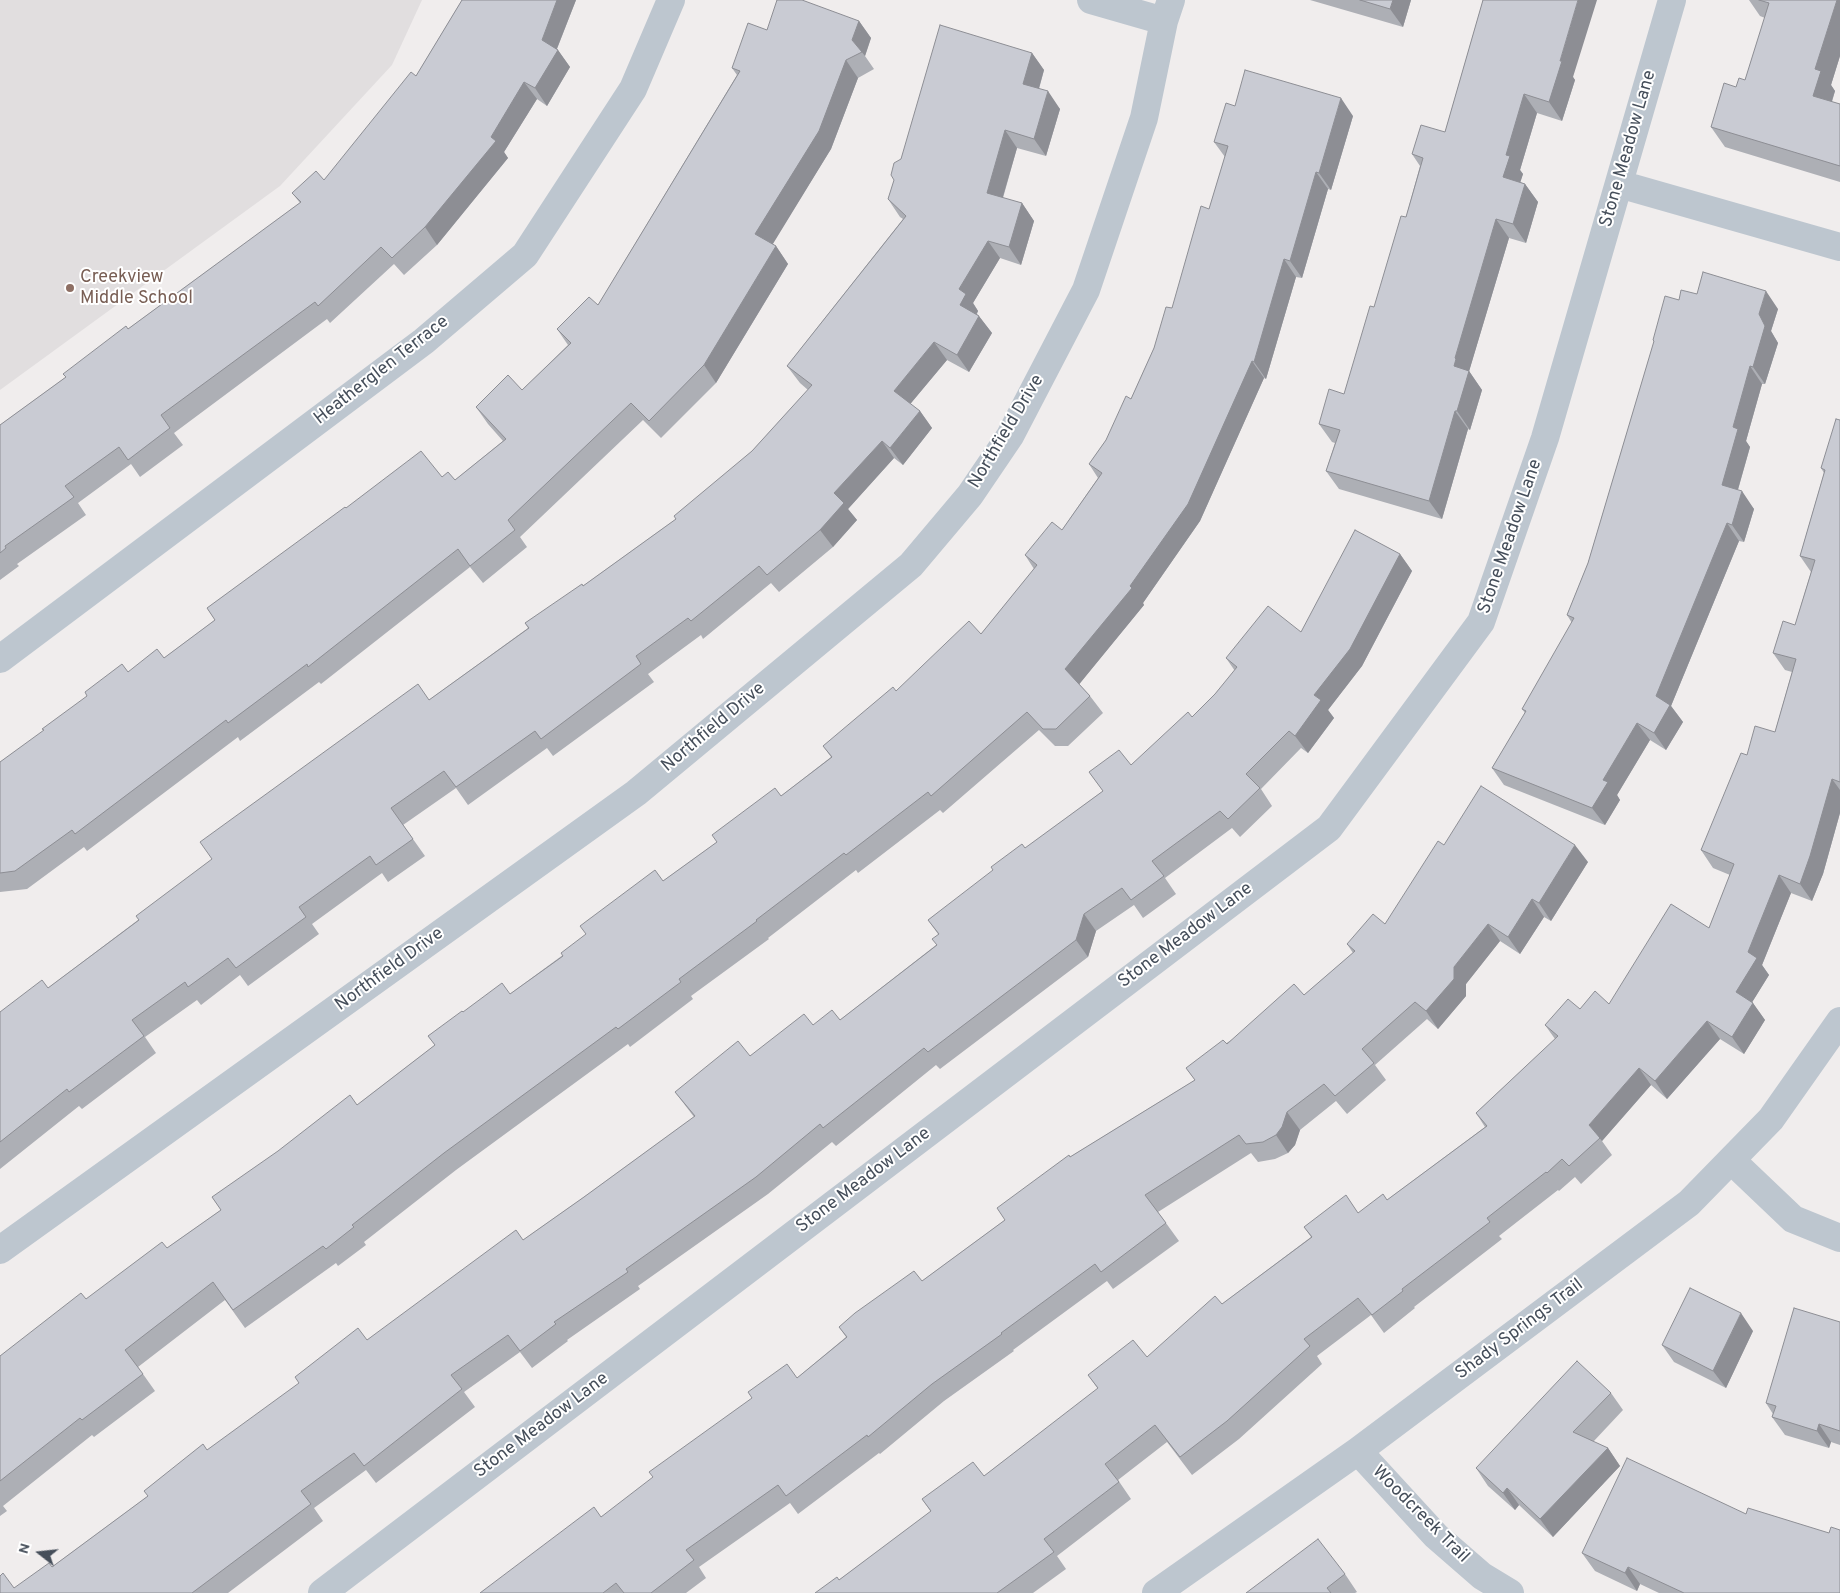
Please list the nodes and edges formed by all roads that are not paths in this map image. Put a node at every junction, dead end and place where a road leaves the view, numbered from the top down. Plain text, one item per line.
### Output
1 (671, 0) edge
2 (1091, 0) edge
3 (1672, 0) edge
4 (1167, 10) edge
5 (1619, 184) junction
6 (1840, 247) edge
7 (0, 659) edge
8 (1840, 1021) edge
9 (1731, 1160) junction
10 (1840, 1238) edge
11 (0, 1250) edge
12 (1358, 1451) junction
13 (322, 1593) edge
14 (1156, 1593) edge
15 (1510, 1593) edge

1 - 7 street, Heatherglen Terrace
2 - 4 street
3 - 5 street, Stone Meadow Lane
4 - 11 street, Northfield Drive
5 - 6 street
5 - 13 street, Stone Meadow Lane
8 - 9 street, Shady Springs Trail
9 - 10 street
9 - 12 street, Shady Springs Trail
12 - 14 street, Shady Springs Trail
12 - 15 street, Woodcreek Trail

